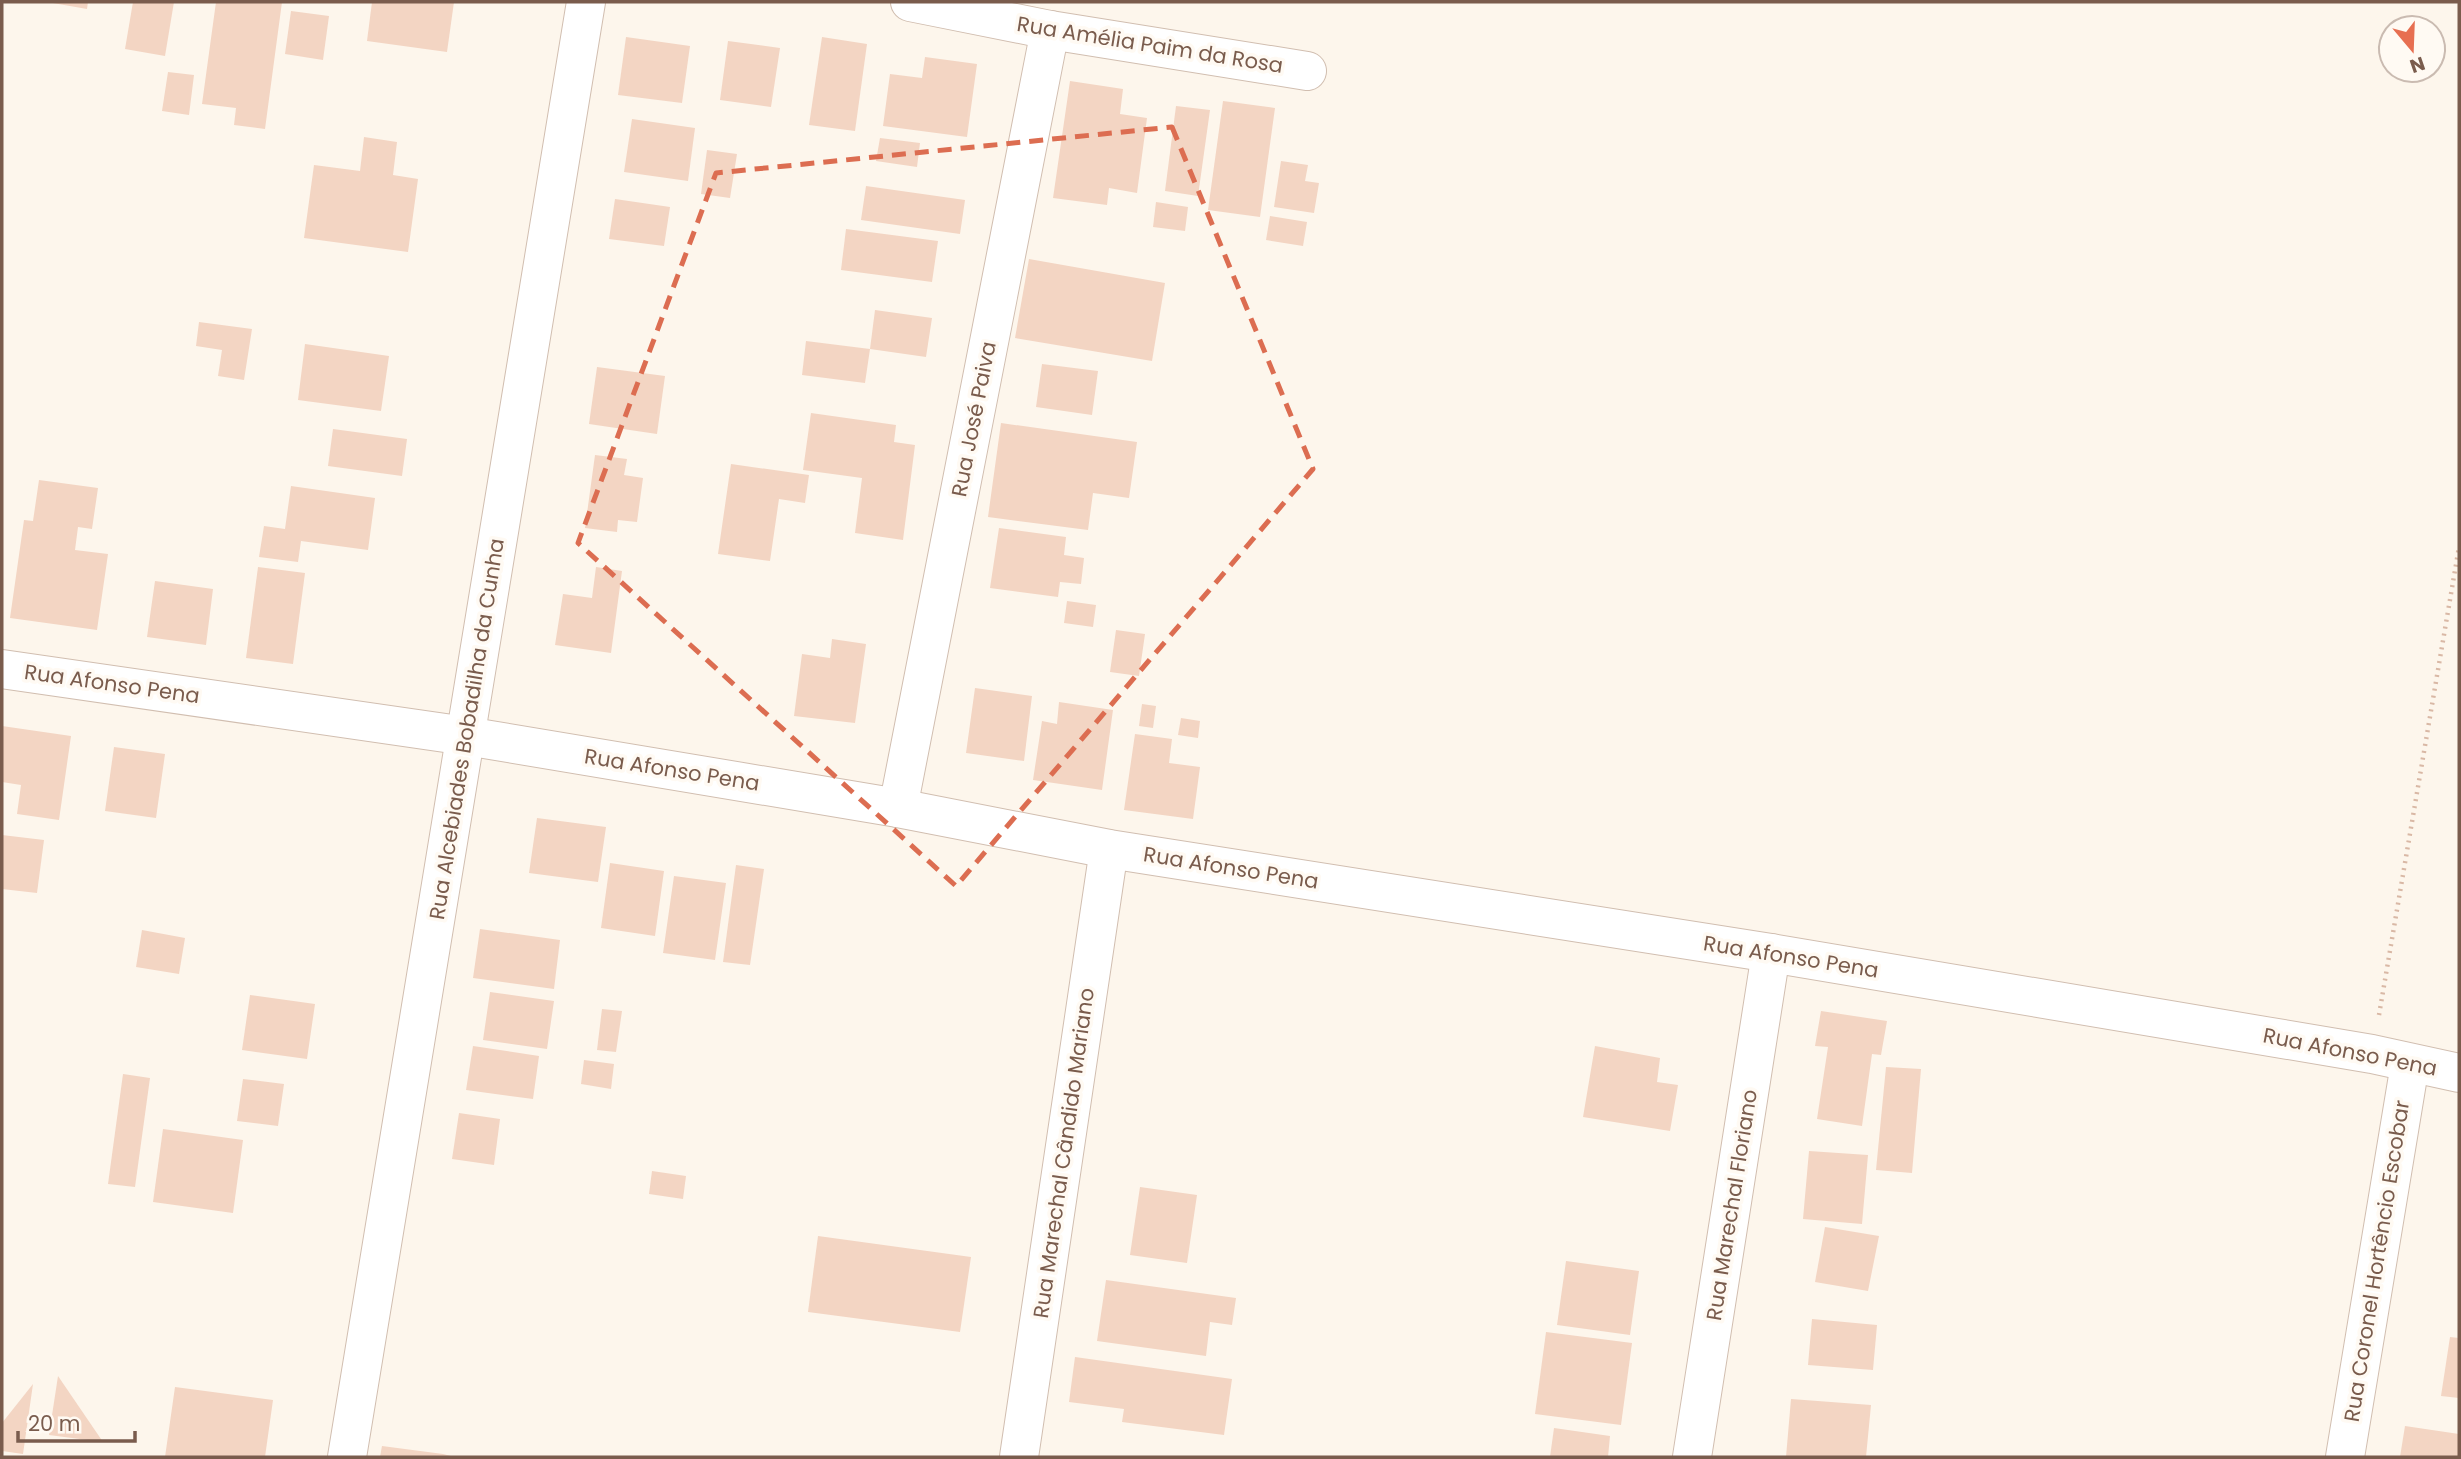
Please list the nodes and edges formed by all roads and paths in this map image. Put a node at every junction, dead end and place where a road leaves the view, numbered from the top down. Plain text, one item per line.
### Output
1 (586, 2) edge
2 (910, 2) edge
3 (1050, 30) junction
4 (1307, 71) dead end
5 (2459, 547) edge
6 (2, 668) edge
7 (466, 736) junction
8 (898, 808) junction
9 (1109, 849) junction
10 (1771, 953) junction
11 (2372, 1054) junction
12 (2410, 1064) junction
13 (2459, 1073) edge
14 (347, 1457) edge
15 (1019, 1457) edge
16 (1692, 1457) edge
17 (2345, 1457) edge

1 - 7 street, Rua Alcebiades Bobadilha da Cunha
2 - 3 street, Rua Amélia Paim da Rosa
3 - 4 street, Rua Amélia Paim da Rosa
3 - 8 street, Rua José Paiva
5 - 11 path
6 - 7 street, Rua Afonso Pena
7 - 8 street, Rua Afonso Pena
7 - 14 street, Rua Alcebiades Bobadilha da Cunha
8 - 9 street, Rua Afonso Pena
9 - 10 street, Rua Afonso Pena
9 - 15 street, Rua Marechal Cândido Mariano
10 - 11 street, Rua Afonso Pena
10 - 16 street, Rua Marechal Floriano
11 - 12 street, Rua Afonso Pena
12 - 13 street, Rua Afonso Pena
12 - 17 street, Rua Coronel Hortêncio Escobar

